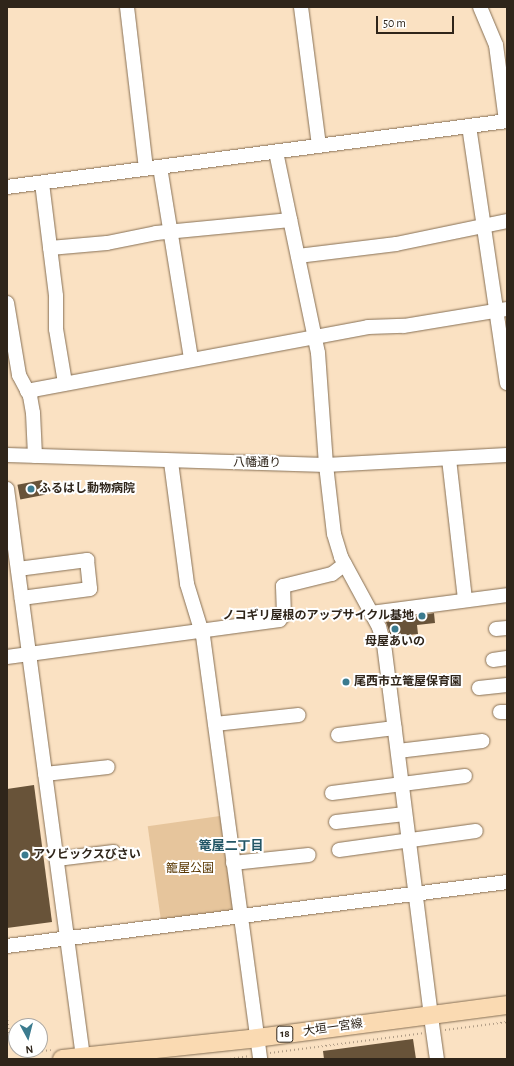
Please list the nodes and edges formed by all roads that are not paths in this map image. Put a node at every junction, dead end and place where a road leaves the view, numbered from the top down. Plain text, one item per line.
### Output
1 (127, 7) edge
2 (301, 7) edge
3 (480, 7) edge
4 (507, 121) edge
5 (469, 126) junction
6 (319, 146) junction
7 (276, 152) junction
8 (160, 167) junction
9 (146, 168) junction
10 (42, 183) junction
11 (7, 187) edge
12 (290, 220) junction
13 (507, 221) edge
14 (483, 224) junction
15 (170, 232) junction
16 (50, 248) junction
17 (298, 256) junction
18 (7, 302) edge
19 (502, 309) edge
20 (315, 337) junction
21 (191, 359) junction
22 (65, 383) junction
23 (507, 383) edge
24 (27, 391) junction
25 (7, 454) edge
26 (507, 455) edge
27 (35, 456) junction
28 (449, 460) junction
29 (171, 462) junction
30 (326, 465) junction
31 (7, 489) edge
32 (345, 564) junction
33 (18, 569) junction
34 (507, 595) edge
35 (22, 598) junction
36 (465, 600) junction
37 (371, 612) junction
38 (202, 631) junction
39 (29, 654) junction
40 (7, 657) edge
41 (507, 685) edge
42 (479, 688) dead end
43 (299, 715) dead end
44 (215, 724) junction
45 (395, 728) junction
46 (338, 735) dead end
47 (482, 741) dead end
48 (398, 751) junction
49 (108, 767) dead end
50 (45, 774) junction
51 (465, 776) dead end
52 (402, 784) junction
53 (332, 793) dead end
54 (405, 814) junction
55 (336, 822) dead end
56 (476, 831) dead end
57 (409, 840) junction
58 (339, 850) dead end
59 (114, 852) dead end
60 (309, 855) dead end
61 (57, 859) junction
62 (233, 863) junction
63 (507, 882) edge
64 (416, 893) junction
65 (240, 915) junction
66 (68, 938) junction
67 (7, 946) edge
68 (507, 1005) edge
69 (507, 1014) edge
70 (432, 1023) junction
71 (258, 1049) edge
72 (83, 1056) junction
73 (62, 1059) edge
74 (178, 1059) edge
75 (437, 1059) edge

1 - 9 street
2 - 6 street
3 - 4 street
4 - 5 street
5 - 6 street
5 - 14 street
6 - 7 street
7 - 8 street
7 - 12 street
8 - 9 street
8 - 15 street
9 - 10 street
10 - 11 street
10 - 16 street
12 - 15 street
12 - 17 street
13 - 14 street
14 - 17 street
14 - 19 street
15 - 16 street
15 - 21 street
16 - 22 street
17 - 20 street
18 - 24 street
19 - 20 street
19 - 23 street
20 - 21 street
20 - 30 street
21 - 22 street
22 - 24 street
24 - 27 street
25 - 27 street, 八幡通り
26 - 28 street, 八幡通り
27 - 29 street, 八幡通り
28 - 30 street, 八幡通り
28 - 36 street
29 - 30 street, 八幡通り
29 - 38 street
30 - 32 street
31 - 33 street
32 - 37 street
32 - 38 street
33 - 35 street
33 - 35 street
34 - 36 street
35 - 39 street
36 - 37 street
37 - 45 street
38 - 39 street
38 - 44 street
39 - 40 street
39 - 50 street
41 - 42 street
43 - 44 street
44 - 62 street
45 - 46 street
45 - 48 street
47 - 48 street
48 - 52 street
49 - 50 street
50 - 61 street
51 - 52 street
52 - 53 street
52 - 54 street
54 - 55 street
54 - 57 street
56 - 57 street
57 - 58 street
57 - 64 street
59 - 61 street
60 - 62 street
61 - 66 street
62 - 65 street
63 - 64 street
64 - 65 street
64 - 70 street
65 - 66 street
65 - 71 street
66 - 67 street
66 - 72 street
68 - 70 main road, 大垣一宮線 / 18
69 - 70 main road, 大垣一宮線 / 18
70 - 71 main road, 大垣一宮線 / 18
70 - 75 street
71 - 72 main road, 大垣一宮線 / 18
71 - 74 main road, 大垣一宮線 / 18
72 - 73 main road, 大垣一宮線 / 18

